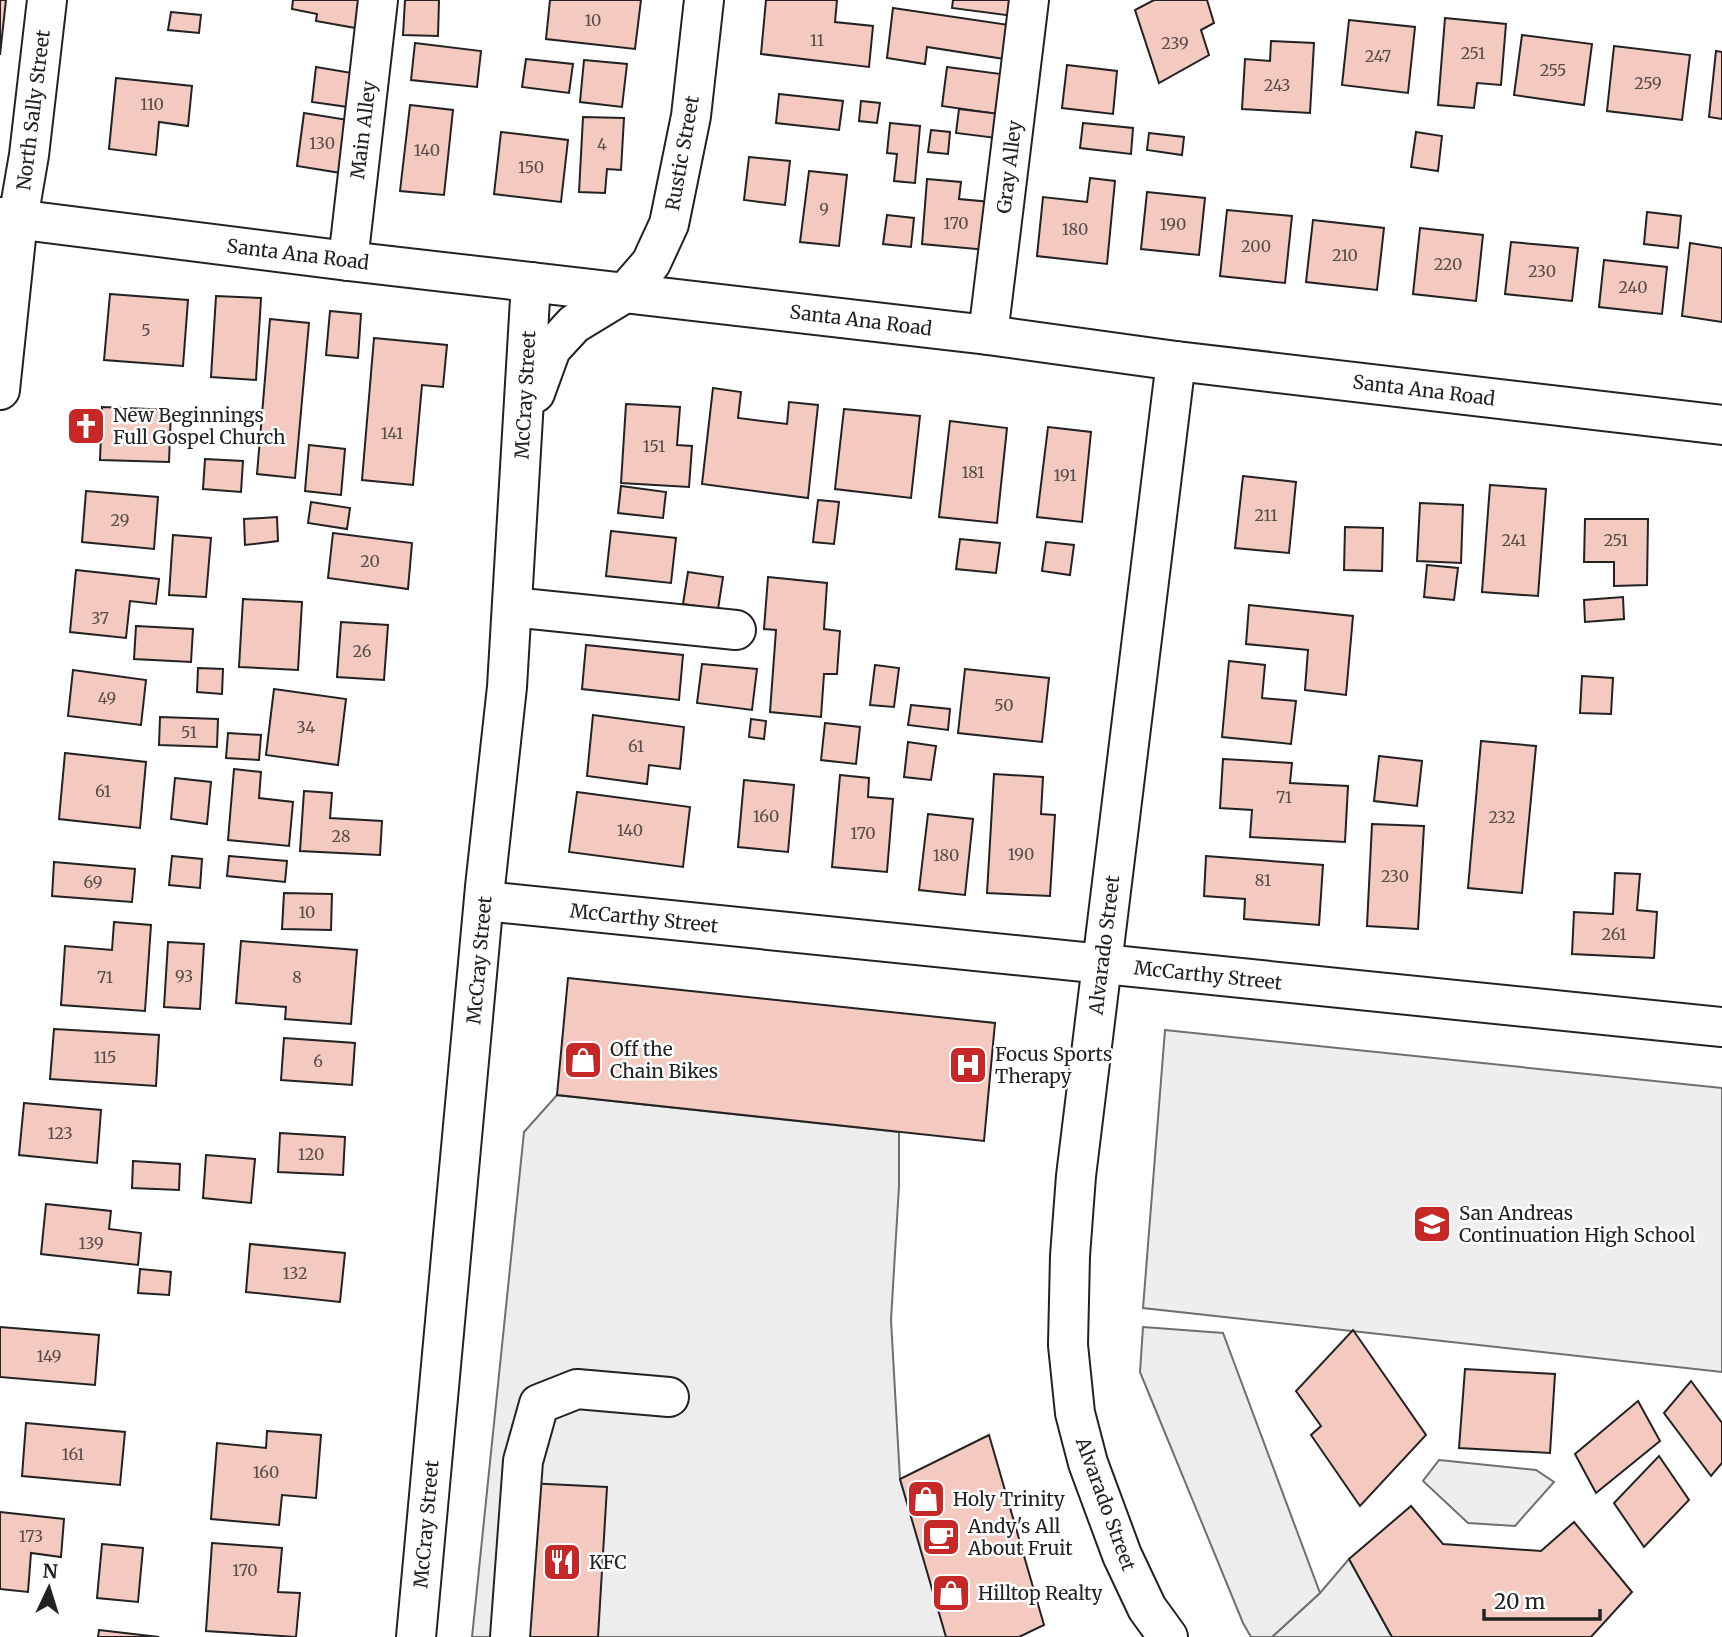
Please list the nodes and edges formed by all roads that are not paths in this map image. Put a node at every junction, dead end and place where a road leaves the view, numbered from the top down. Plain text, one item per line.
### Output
1 (47, 0) edge
2 (378, 0) edge
3 (704, 0) edge
4 (1029, 0) edge
5 (9, 218) edge
6 (348, 261) junction
7 (531, 282) junction
8 (625, 293) junction
9 (988, 335) junction
10 (1176, 361) junction
11 (0, 390) edge
12 (1722, 425) edge
13 (523, 428) junction
14 (512, 607) junction
15 (736, 630) dead end
16 (484, 901) junction
17 (1102, 965) junction
18 (1722, 1027) edge
19 (669, 1397) dead end
20 (416, 1637) edge
21 (510, 1637) edge
22 (1168, 1637) edge

1 - 5 street, North Sally Street
2 - 6 street, Main Alley
3 - 8 street, Rustic Street
4 - 9 street, Gray Alley
5 - 6 street, Santa Ana Road
5 - 11 street, North Sally Street
6 - 7 street, Santa Ana Road
7 - 8 street, Santa Ana Road
7 - 13 street, McCray Street
8 - 9 street, Santa Ana Road
8 - 13 street, Rustic Street
9 - 10 street, Santa Ana Road
10 - 12 street, Santa Ana Road
10 - 17 street, Alvarado Street
13 - 14 street, McCray Street
14 - 15 street
14 - 16 street, McCray Street
16 - 17 street, McCarthy Street
16 - 20 street, McCray Street
17 - 18 street, McCarthy Street
17 - 22 street, Alvarado Street
19 - 21 street

